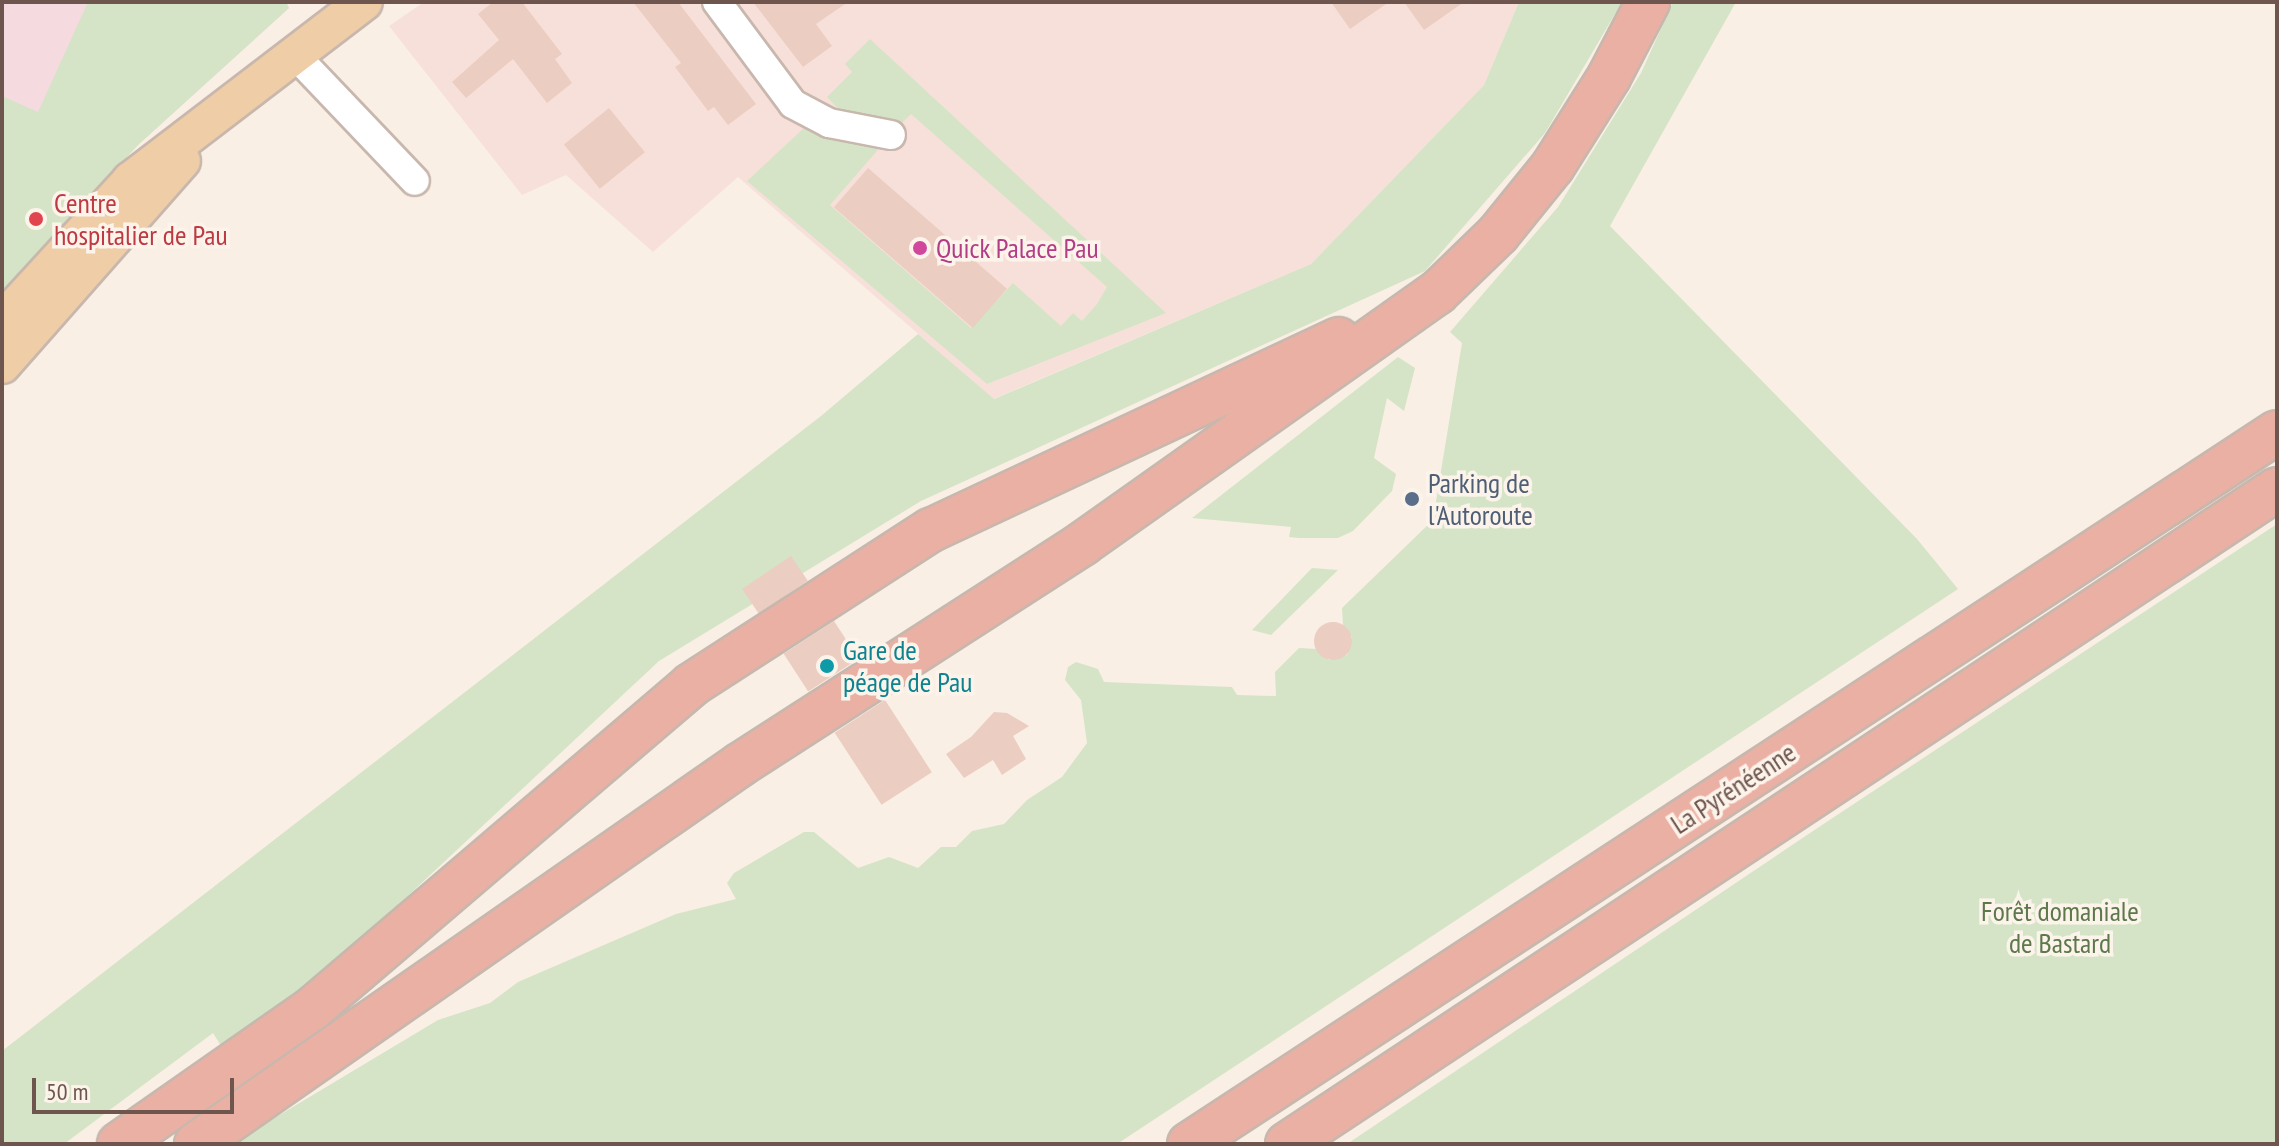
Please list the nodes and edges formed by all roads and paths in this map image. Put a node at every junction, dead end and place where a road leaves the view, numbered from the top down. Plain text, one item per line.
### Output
1 (364, 2) edge
2 (717, 2) edge
3 (1648, 2) edge
4 (294, 54) junction
5 (256, 80) junction
6 (891, 135) dead end
7 (415, 181) dead end
8 (1437, 293) junction
9 (2, 321) edge
10 (2, 365) edge
11 (2277, 432) edge
12 (2277, 489) edge
13 (284, 1056) junction
14 (119, 1144) edge
15 (159, 1144) edge
16 (196, 1144) edge
17 (1189, 1144) edge
18 (1287, 1144) edge

1 - 4 main road
2 - 6 street
3 - 8 highway
4 - 5 main road
4 - 7 street
5 - 9 main road
5 - 10 main road
8 - 13 highway
8 - 13 highway
11 - 17 highway, La Pyrénéenne
12 - 18 highway, La Pyrénéenne
13 - 14 highway
13 - 15 highway
13 - 16 highway

